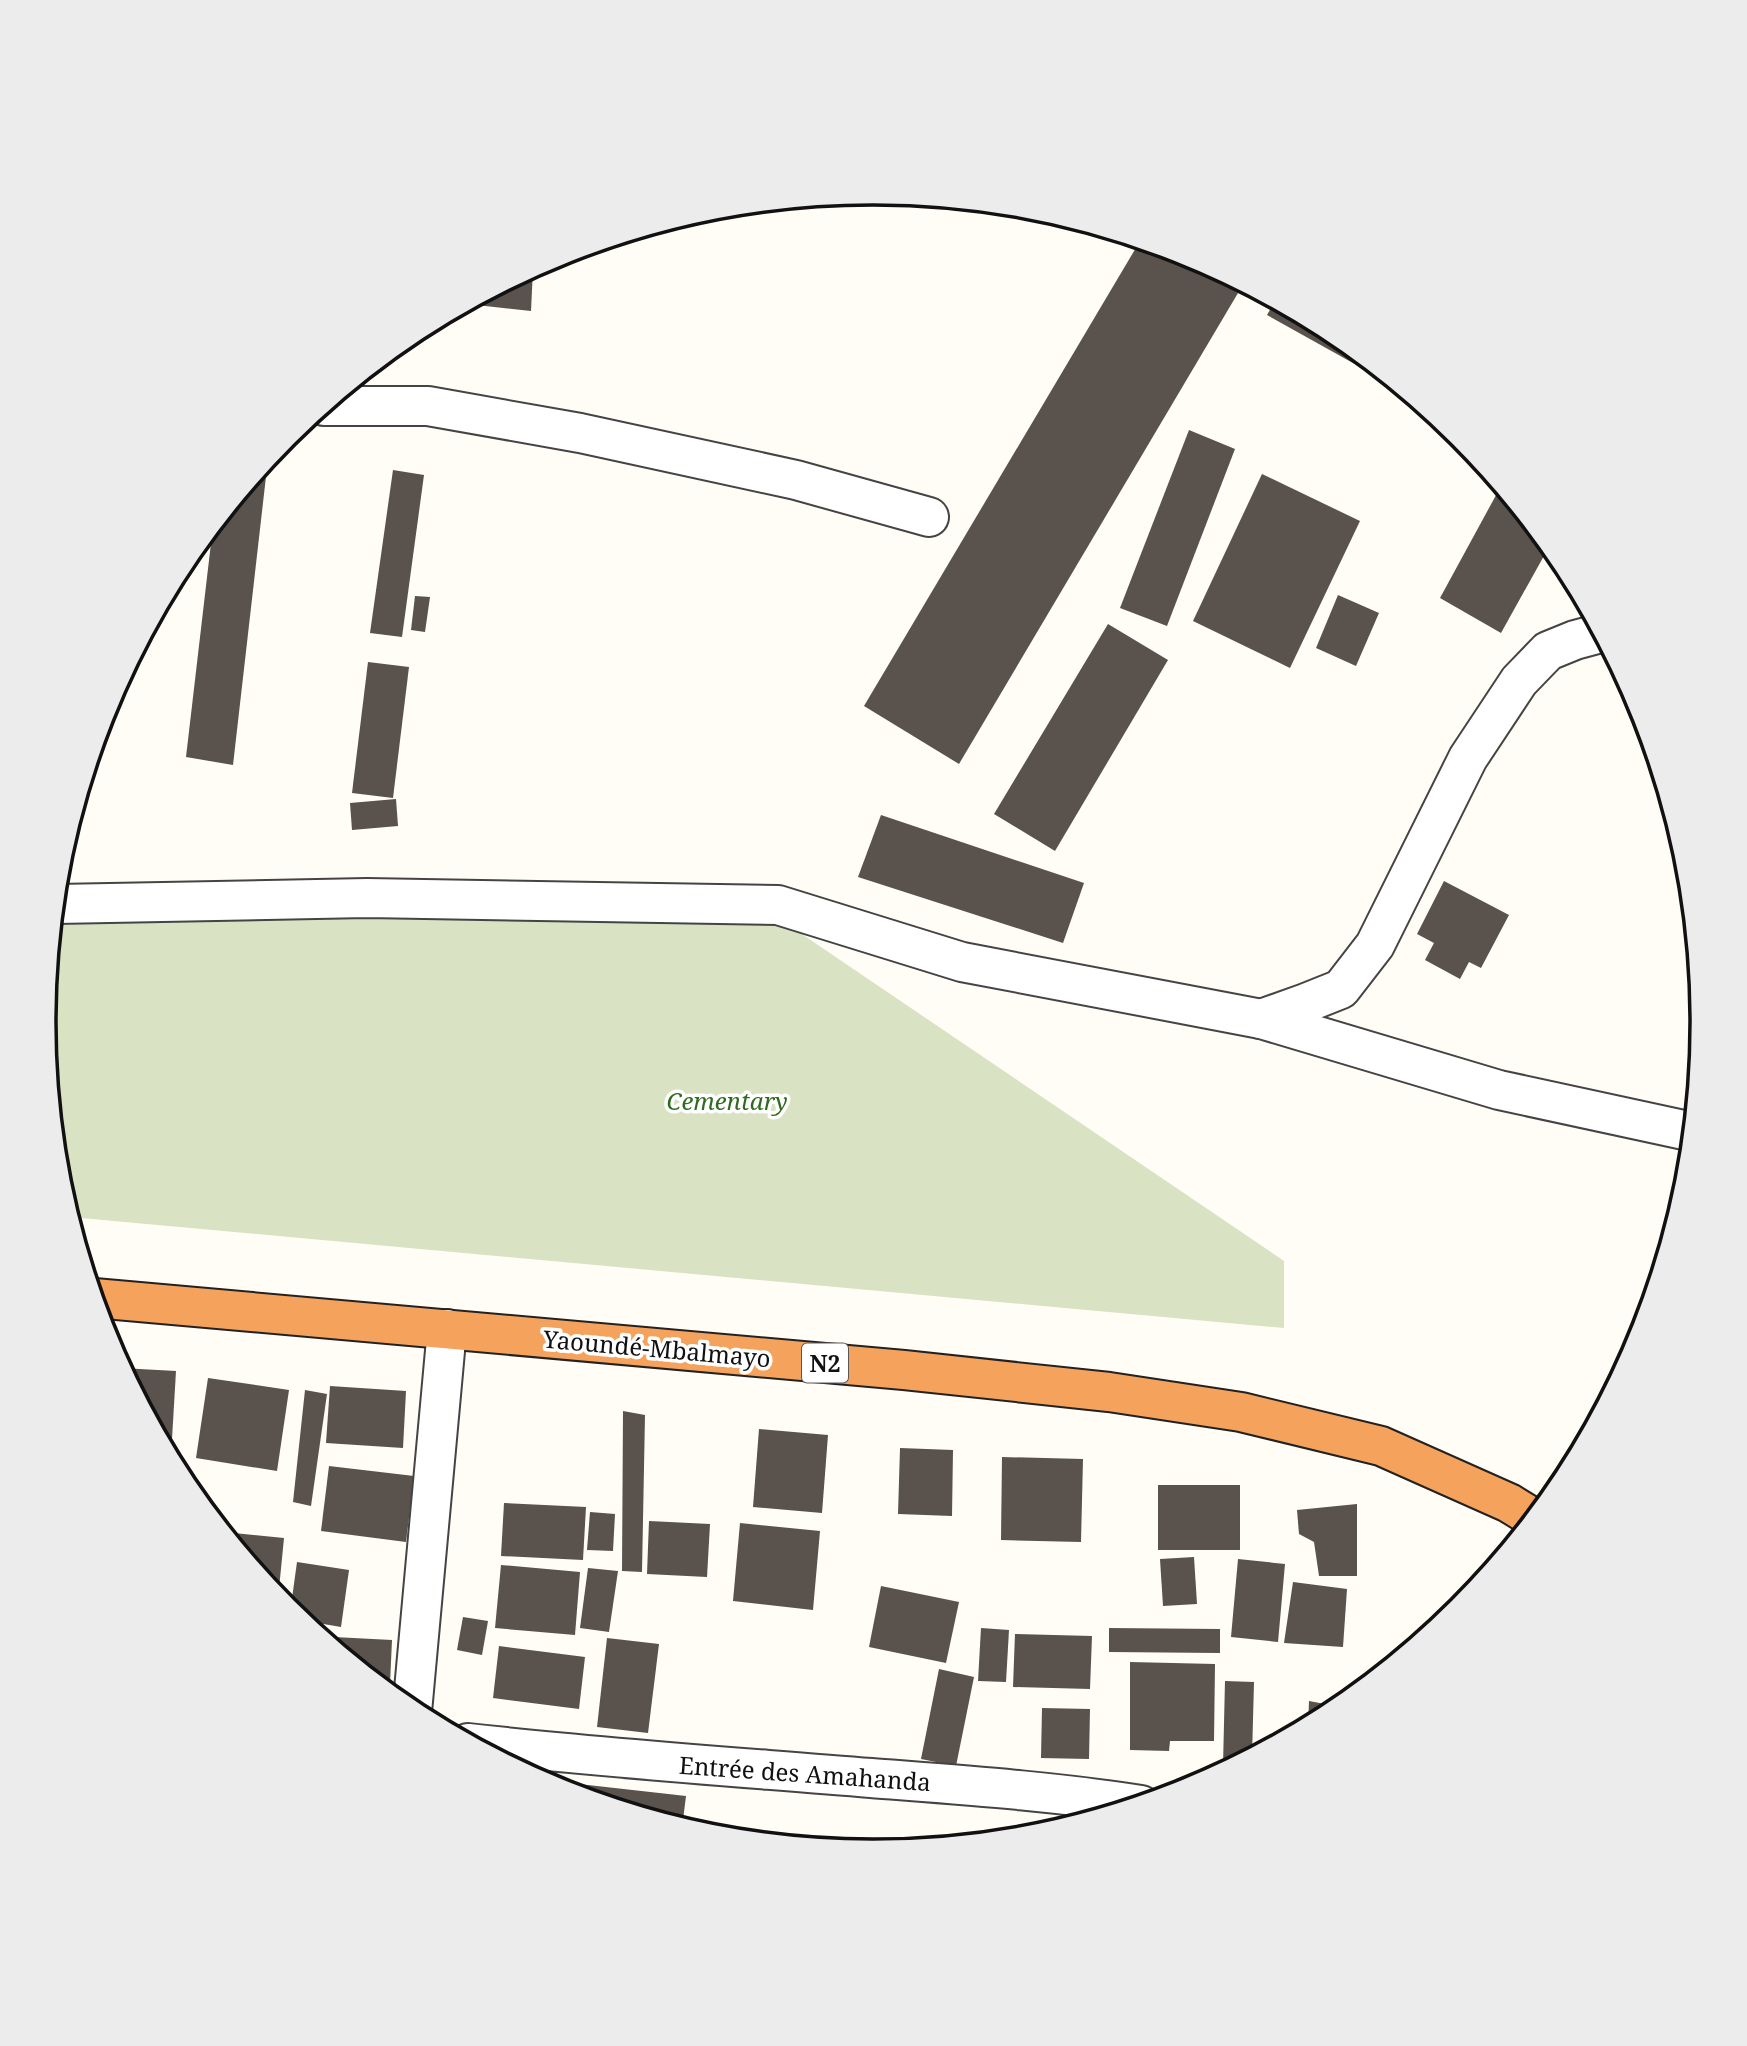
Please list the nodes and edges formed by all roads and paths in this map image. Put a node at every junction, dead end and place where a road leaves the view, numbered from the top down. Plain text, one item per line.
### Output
1 (336, 406) edge
2 (929, 517) dead end
3 (1593, 635) edge
4 (65, 904) edge
5 (1261, 1019) junction
6 (1684, 1130) edge
7 (104, 1299) edge
8 (447, 1329) junction
9 (1527, 1514) edge
10 (413, 1699) edge
11 (493, 1746) edge
12 (1120, 1802) edge

1 - 2 street
3 - 5 street
4 - 5 street
5 - 6 street
7 - 8 highway, Yaoundé-Mbalmayo / N2
8 - 9 highway, Yaoundé-Mbalmayo / N2
8 - 10 street
11 - 12 street, Entrée des Amahanda

